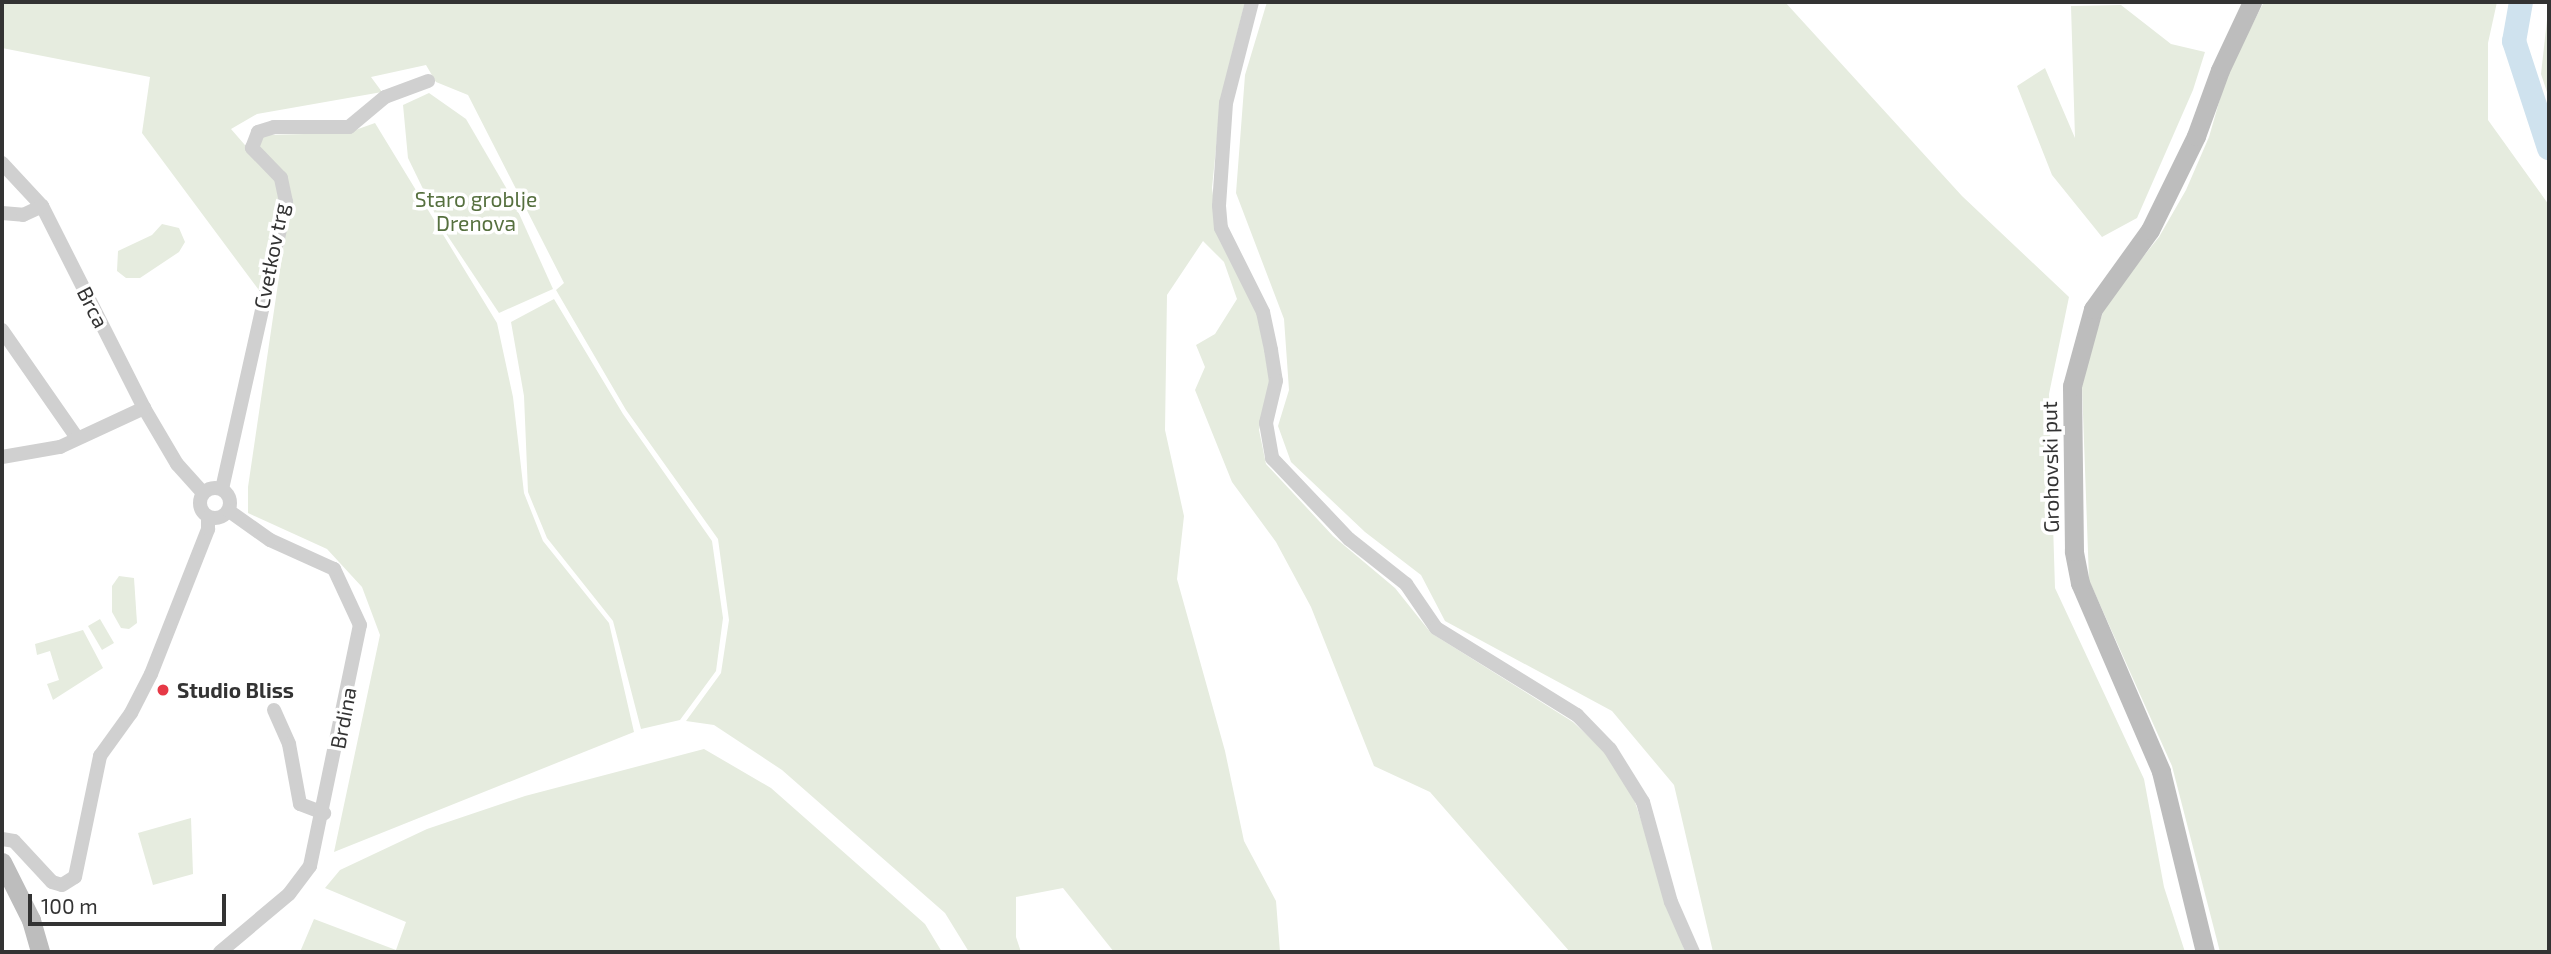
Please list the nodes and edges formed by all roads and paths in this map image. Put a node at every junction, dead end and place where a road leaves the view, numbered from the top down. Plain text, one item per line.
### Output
1 (1252, 2) edge
2 (2252, 2) edge
3 (428, 81) dead end
4 (2, 163) edge
5 (42, 206) junction
6 (2, 213) edge
7 (2, 330) edge
8 (144, 408) junction
9 (78, 438) junction
10 (2, 457) edge
11 (222, 489) junction
12 (203, 493) junction
13 (229, 511) junction
14 (208, 517) junction
15 (274, 710) dead end
16 (324, 813) junction
17 (2, 839) edge
18 (2, 862) edge
19 (40, 952) edge
20 (220, 952) edge
21 (1693, 952) edge
22 (2206, 952) edge

1 - 21 street
2 - 22 main road, Grohovski put
3 - 11 street, Cvetkov trg
4 - 5 street, Brca
5 - 6 street
5 - 8 street, Brca
7 - 9 street
8 - 9 street
8 - 12 street, Brca
9 - 10 street
11 - 12 street
11 - 13 street
12 - 14 street
13 - 14 street
13 - 16 street, Brdina
14 - 17 street
15 - 16 street
16 - 20 street, Brdina
18 - 19 main road

